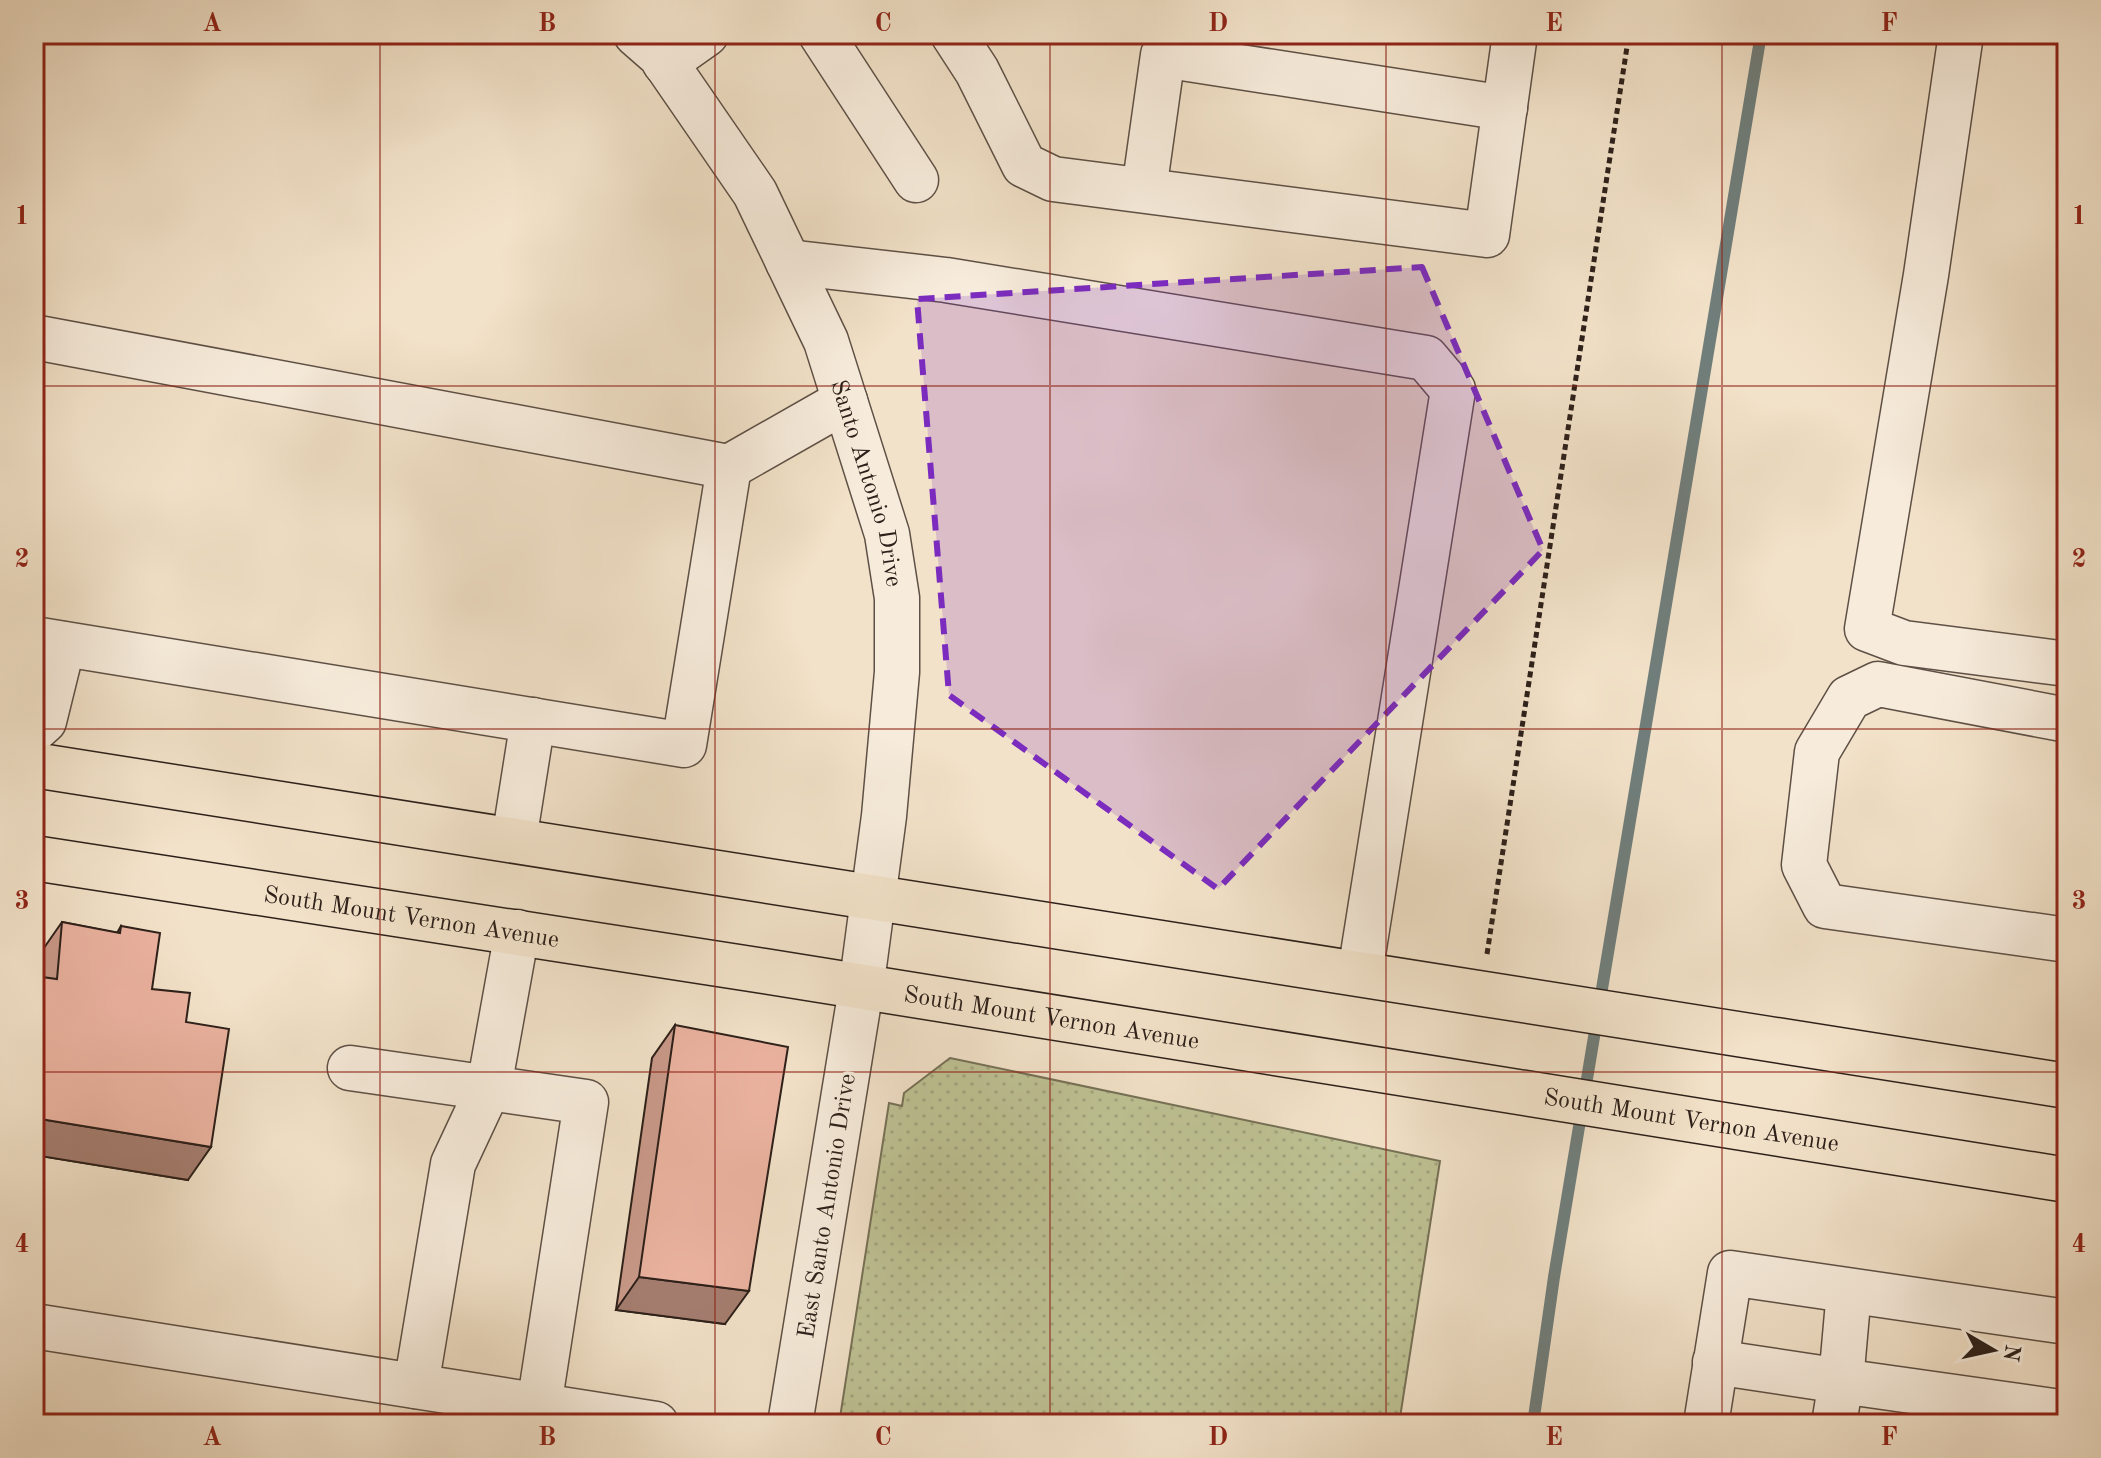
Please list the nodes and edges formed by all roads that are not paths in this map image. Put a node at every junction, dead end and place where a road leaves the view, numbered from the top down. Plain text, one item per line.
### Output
1 (706, 34) edge
2 (821, 34) edge
3 (953, 34) edge
4 (1515, 34) edge
5 (1961, 34) edge
6 (651, 48) edge
7 (1505, 108) junction
8 (916, 180) dead end
9 (1144, 190) junction
10 (788, 262) junction
11 (34, 337) edge
12 (845, 401) junction
13 (729, 467) junction
14 (48, 642) edge
15 (2067, 664) edge
16 (533, 720) junction
17 (2067, 720) edge
18 (34, 730) edge
19 (34, 765) edge
20 (514, 840) junction
21 (34, 858) edge
22 (873, 897) junction
23 (517, 932) junction
24 (2067, 940) edge
25 (1360, 973) junction
26 (861, 989) junction
27 (350, 1068) dead end
28 (2067, 1086) edge
29 (489, 1087) junction
30 (2067, 1180) edge
31 (1849, 1291) junction
32 (2067, 1322) edge
33 (34, 1326) edge
34 (1715, 1362) junction
35 (1841, 1381) junction
36 (416, 1386) junction
37 (539, 1406) junction
38 (2067, 1413) edge
39 (656, 1424) edge
40 (790, 1424) edge
41 (1706, 1424) edge
42 (1834, 1424) edge

1 - 6 street
2 - 8 street
3 - 9 street
4 - 7 street
5 - 15 street
6 - 10 street, Santo Antonio Drive
7 - 9 street
7 - 9 street
10 - 12 street, Santo Antonio Drive
10 - 25 street
11 - 13 street
12 - 13 street
12 - 22 street, Santo Antonio Drive
13 - 16 street
14 - 16 street
14 - 18 street
16 - 20 street
17 - 24 street
19 - 20 main road
20 - 22 main road
21 - 23 main road, South Mount Vernon Avenue
22 - 25 main road
22 - 26 street, Santo Antonio Drive
23 - 26 main road, South Mount Vernon Avenue
23 - 29 street
25 - 28 main road
26 - 30 main road, South Mount Vernon Avenue
26 - 40 street, East Santo Antonio Drive
27 - 29 street
29 - 36 street
29 - 37 street
31 - 32 street
31 - 34 street
31 - 35 street
33 - 36 street
34 - 35 street
34 - 41 street
35 - 38 street
35 - 42 street
36 - 37 street
37 - 39 street

